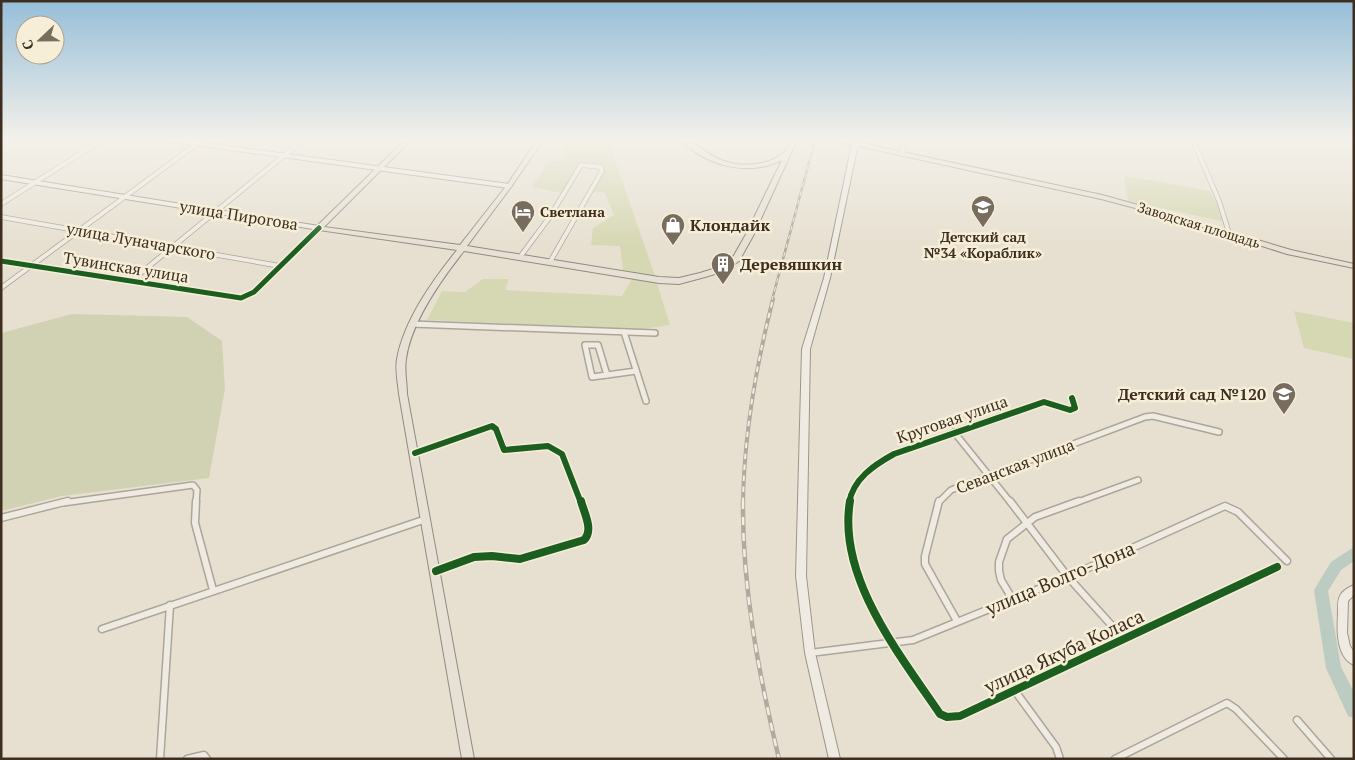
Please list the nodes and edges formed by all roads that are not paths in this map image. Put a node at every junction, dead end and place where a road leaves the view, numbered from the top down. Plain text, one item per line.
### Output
1 (48, 175) edge
2 (154, 175) edge
3 (258, 175) edge
4 (370, 175) edge
5 (432, 175) edge
6 (516, 175) edge
7 (574, 175) edge
8 (599, 175) edge
9 (777, 175) edge
10 (849, 175) edge
11 (1002, 175) edge
12 (1208, 175) edge
13 (1, 177) edge
14 (36, 183) junction
15 (509, 186) junction
16 (125, 197) junction
17 (1, 204) edge
18 (214, 211) junction
19 (1, 217) edge
20 (319, 228) junction
21 (81, 230) junction
22 (1229, 233) junction
23 (174, 246) junction
24 (462, 248) junction
25 (520, 257) junction
26 (1, 261) edge
27 (550, 262) junction
28 (32, 266) junction
29 (280, 266) junction
30 (1354, 266) edge
31 (131, 281) junction
32 (1, 288) edge
33 (412, 324) junction
34 (624, 332) junction
35 (655, 333) dead end
36 (636, 371) junction
37 (607, 375) junction
38 (1072, 398) dead end
39 (646, 401) dead end
40 (954, 432) junction
41 (1219, 432) dead end
42 (414, 453) junction
43 (991, 476) junction
44 (1138, 480) dead end
45 (1, 518) edge
46 (427, 519) junction
47 (1028, 525) junction
48 (1287, 561) dead end
49 (1277, 567) dead end
50 (436, 571) junction
51 (1068, 577) junction
52 (213, 590) junction
53 (1354, 590) edge
54 (1013, 600) junction
55 (170, 604) junction
56 (957, 621) junction
57 (102, 628) dead end
58 (1124, 639) junction
59 (892, 644) junction
60 (810, 653) junction
61 (1354, 660) edge
62 (1014, 691) junction
63 (1297, 720) dead end
64 (206, 757) edge
65 (160, 759) edge
66 (188, 759) edge
67 (468, 759) edge
68 (835, 759) edge
69 (1060, 759) edge
70 (1115, 759) edge
71 (1284, 759) edge
72 (1331, 759) edge

1 - 14 street
2 - 16 street
3 - 18 street
4 - 20 main road
5 - 15 main road
6 - 15 main road
7 - 25 street
8 - 27 street
9 - 27 main road, улица Пирогова
10 - 60 main road
11 - 22 main road, Заводская площадь
12 - 22 street
13 - 14 main road, улица Пирогова
14 - 16 main road, улица Пирогова
14 - 17 street
15 - 24 main road
16 - 18 main road, улица Пирогова
16 - 21 street
18 - 20 main road, улица Пирогова
18 - 23 street
19 - 21 street, улица Луначарского
20 - 24 main road, улица Пирогова
20 - 29 street
21 - 23 street, улица Луначарского
21 - 28 street
22 - 30 main road, Заводская площадь
23 - 29 street, улица Луначарского
23 - 31 street
24 - 25 main road, улица Пирогова
24 - 33 main road
25 - 27 main road, улица Пирогова
26 - 28 street, Тувинская улица
28 - 31 street, Тувинская улица
28 - 32 street
29 - 31 street, Тувинская улица
33 - 34 street
33 - 42 main road
34 - 35 street
34 - 36 street
36 - 37 street
36 - 39 street
37 - 37 street
38 - 40 street, Круговая улица
40 - 43 street
40 - 59 street, Круговая улица
41 - 43 street, Севанская улица
42 - 46 main road
42 - 50 street
43 - 47 street
43 - 56 street, Севанская улица
44 - 47 street
45 - 52 street
46 - 50 main road
46 - 52 street
47 - 51 street
47 - 54 street
48 - 51 street, улица Волго-Дона
49 - 58 street, улица Якуба Коласа
50 - 67 main road
51 - 54 street, улица Волго-Дона
51 - 58 street
52 - 55 street
53 - 61 main road
54 - 56 street, улица Волго-Дона
55 - 57 street
55 - 65 street
56 - 59 street, улица Волго-Дона
58 - 62 street, улица Якуба Коласа
59 - 60 street, улица Волго-Дона
59 - 62 street, улица Якуба Коласа
60 - 68 main road
62 - 69 street
63 - 72 street
64 - 66 street
70 - 71 street

